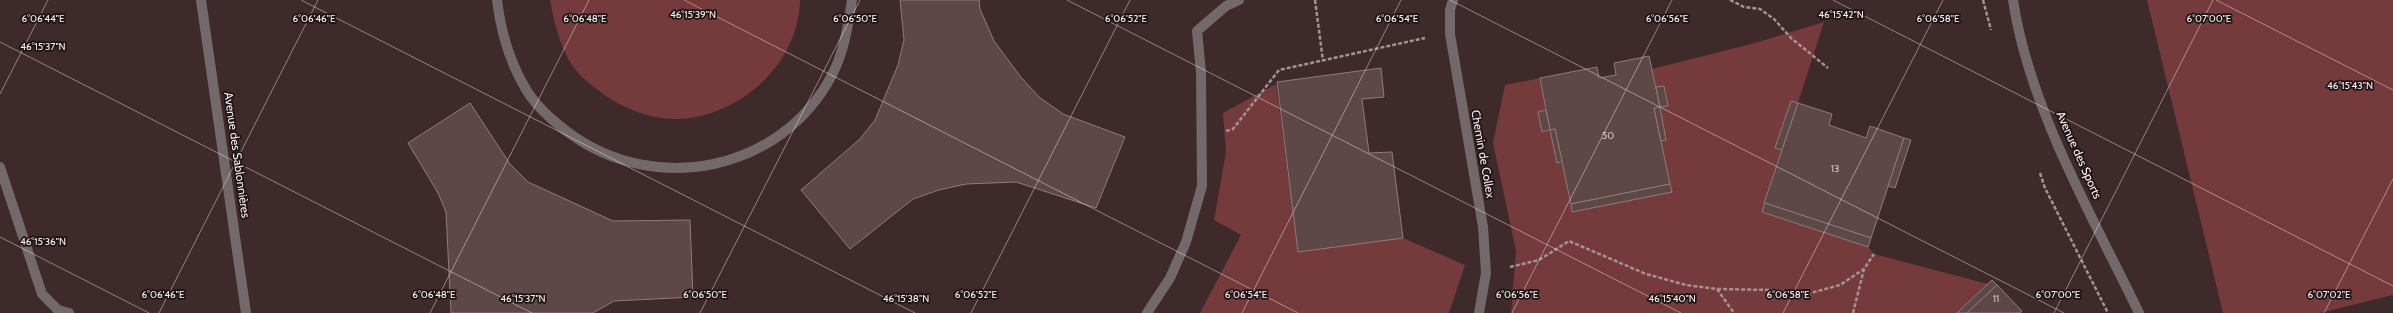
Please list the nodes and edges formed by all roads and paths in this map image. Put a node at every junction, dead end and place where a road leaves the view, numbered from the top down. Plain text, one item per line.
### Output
1 (201, 0) edge
2 (497, 0) edge
3 (852, 0) edge
4 (1240, 0) edge
5 (1315, 0) edge
6 (1453, 0) edge
7 (1730, 0) edge
8 (2013, 0) edge
9 (1450, 34) junction
10 (1323, 60) junction
11 (1828, 68) dead end
12 (1202, 133) junction
13 (0, 167) edge
14 (1874, 254) dead end
15 (1864, 269) junction
16 (1486, 273) junction
17 (1717, 289) junction
18 (69, 313) edge
19 (246, 313) edge
20 (1147, 313) edge
21 (1479, 313) edge
22 (1734, 313) edge
23 (1853, 313) edge
24 (2139, 313) edge

1 - 19 street, Avenue des Sablonnières
2 - 3 street
4 - 12 street
5 - 10 path
6 - 9 street, Chemin de Collex
7 - 11 path
8 - 24 street, Avenue des Sports
9 - 10 path
9 - 16 street, Chemin de Collex
10 - 12 path
12 - 20 street
13 - 18 street
14 - 15 path
15 - 17 path
15 - 23 path
16 - 17 path
16 - 21 street, Chemin de Collex
17 - 22 path

